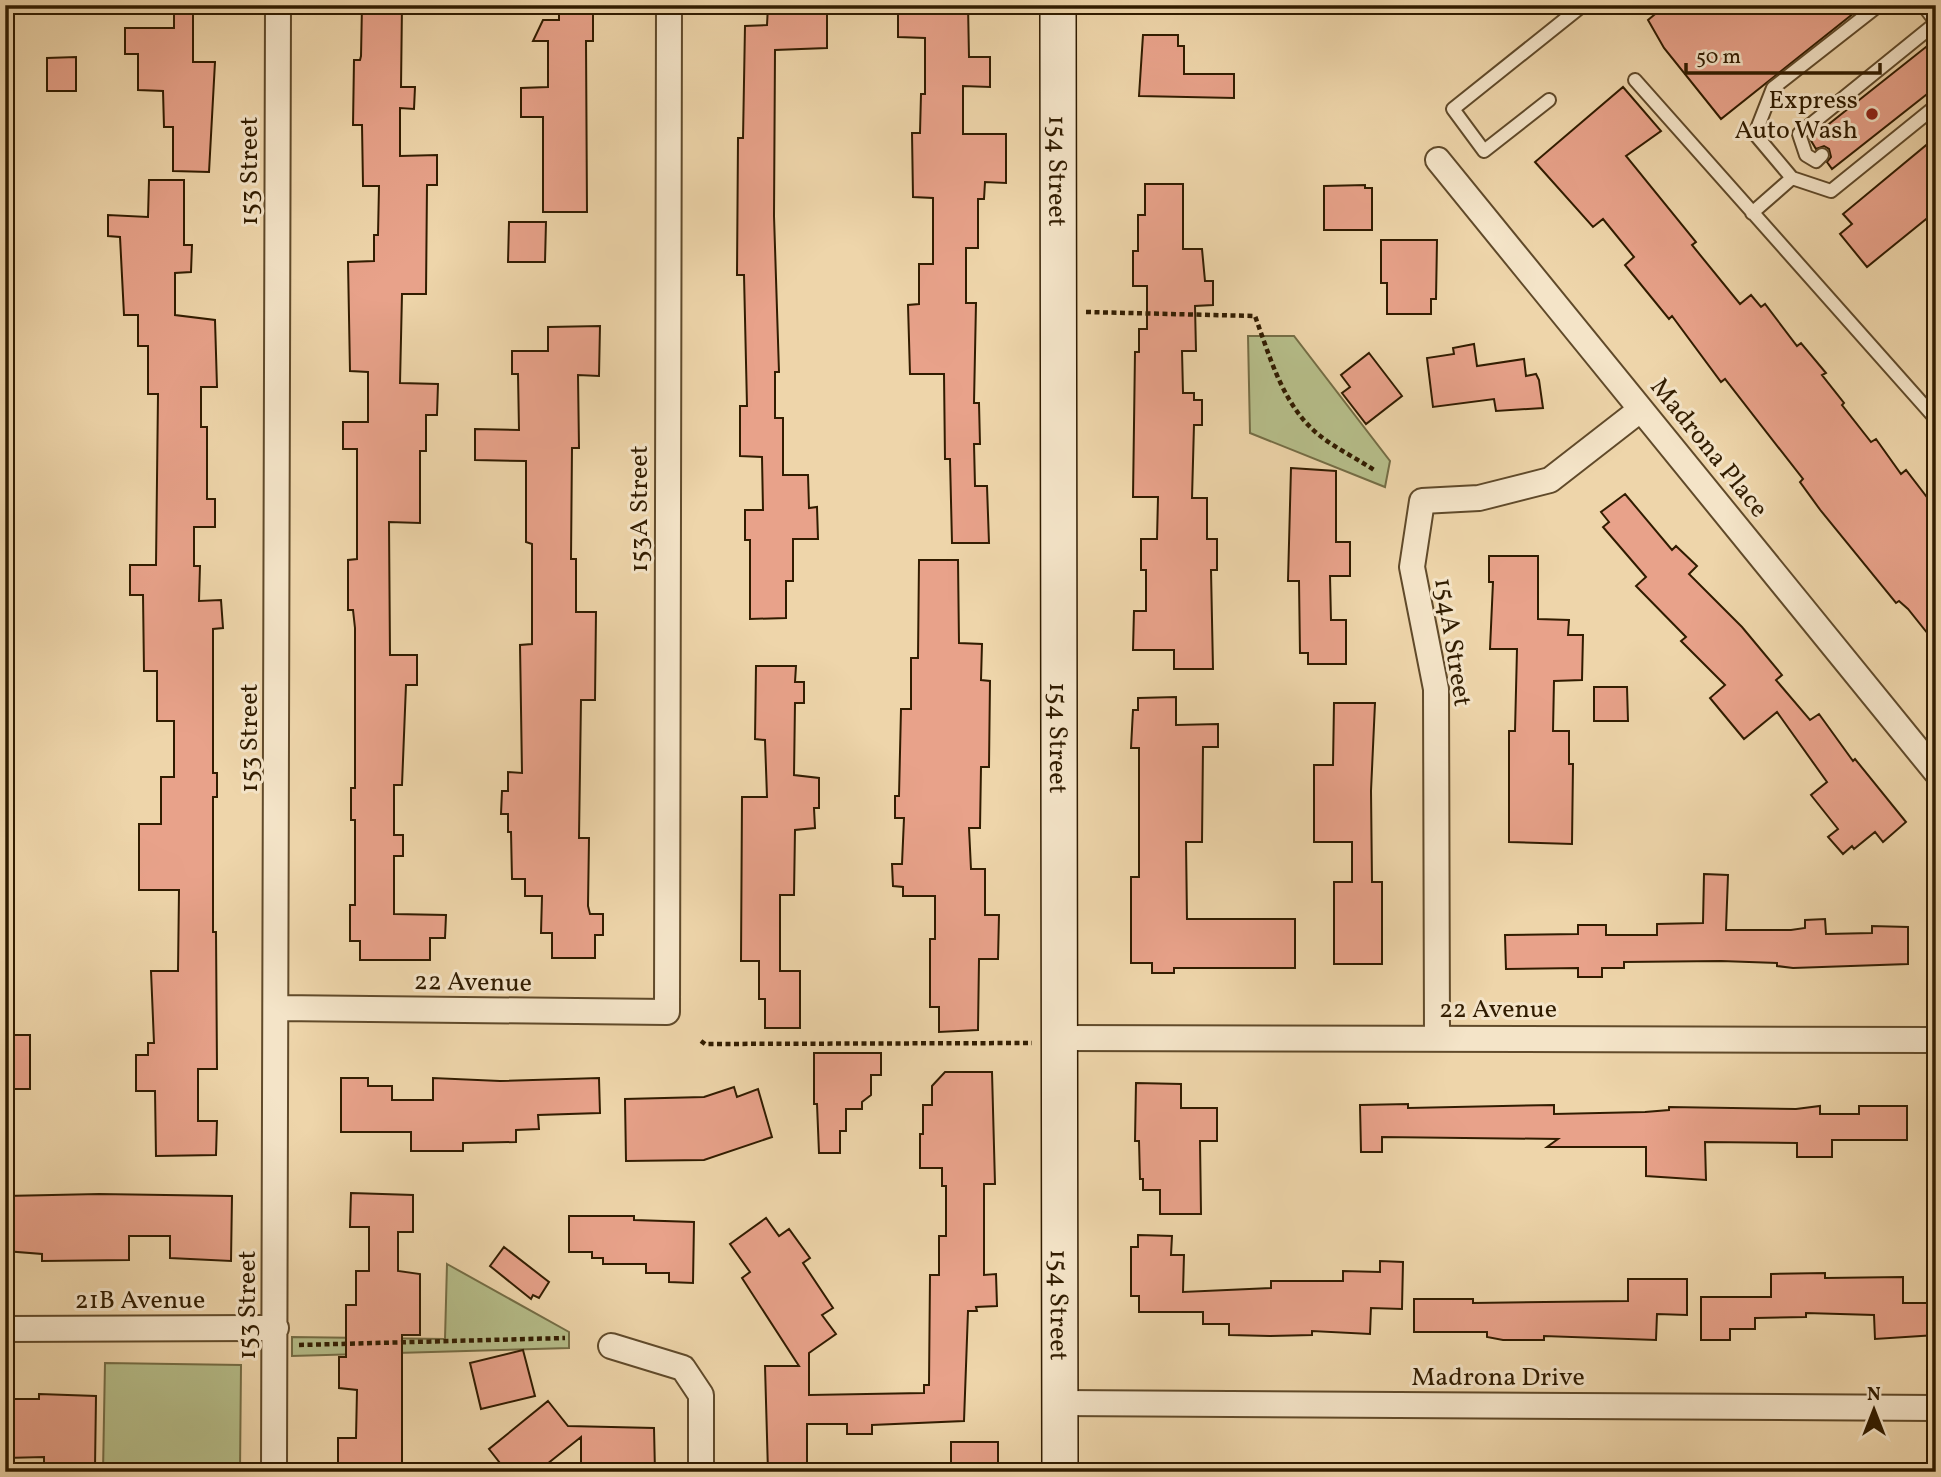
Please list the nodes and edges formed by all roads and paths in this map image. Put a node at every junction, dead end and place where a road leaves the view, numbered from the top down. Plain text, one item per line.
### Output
1 (278, 5) edge
2 (669, 5) edge
3 (1058, 5) edge
4 (1583, 5) edge
5 (1879, 5) edge
6 (1923, 5) edge
7 (1936, 23) edge
8 (1635, 80) dead end
9 (1549, 100) dead end
10 (1936, 106) edge
11 (1822, 155) dead end
12 (1438, 160) dead end
13 (1793, 178) junction
14 (1752, 213) junction
15 (1085, 312) dead end
16 (1640, 410) junction
17 (1936, 418) edge
18 (1374, 470) dead end
19 (1936, 772) edge
20 (278, 1008) junction
21 (667, 1012) joint
22 (1437, 1038) junction
23 (1936, 1040) edge
24 (701, 1041) dead end
25 (1048, 1041) junction
26 (276, 1328) junction
27 (5, 1329) edge
28 (565, 1338) dead end
29 (294, 1345) dead end
30 (611, 1346) dead end
31 (1060, 1403) junction
32 (1936, 1408) edge
33 (274, 1472) edge
34 (701, 1472) edge
35 (1060, 1472) edge

1 - 20 street, 153 Street
2 - 21 street, 153A Street
3 - 25 street, 154 Street
4 - 9 lane
5 - 13 lane
6 - 7 lane
7 - 11 lane
8 - 14 lane
10 - 13 lane
12 - 16 street, Madrona Place
13 - 14 lane
14 - 17 lane
15 - 18 path
16 - 19 street, Madrona Place
16 - 22 street, 154A Street
20 - 21 street, 22 Avenue
20 - 26 street, 153 Street
22 - 23 street, 22 Avenue
22 - 25 street, 22 Avenue
24 - 25 path
25 - 31 street, 154 Street
26 - 27 street, 21B Avenue
26 - 33 street, 153 Street
28 - 29 path
30 - 34 street
31 - 32 street, Madrona Drive
31 - 35 street, 154 Street

